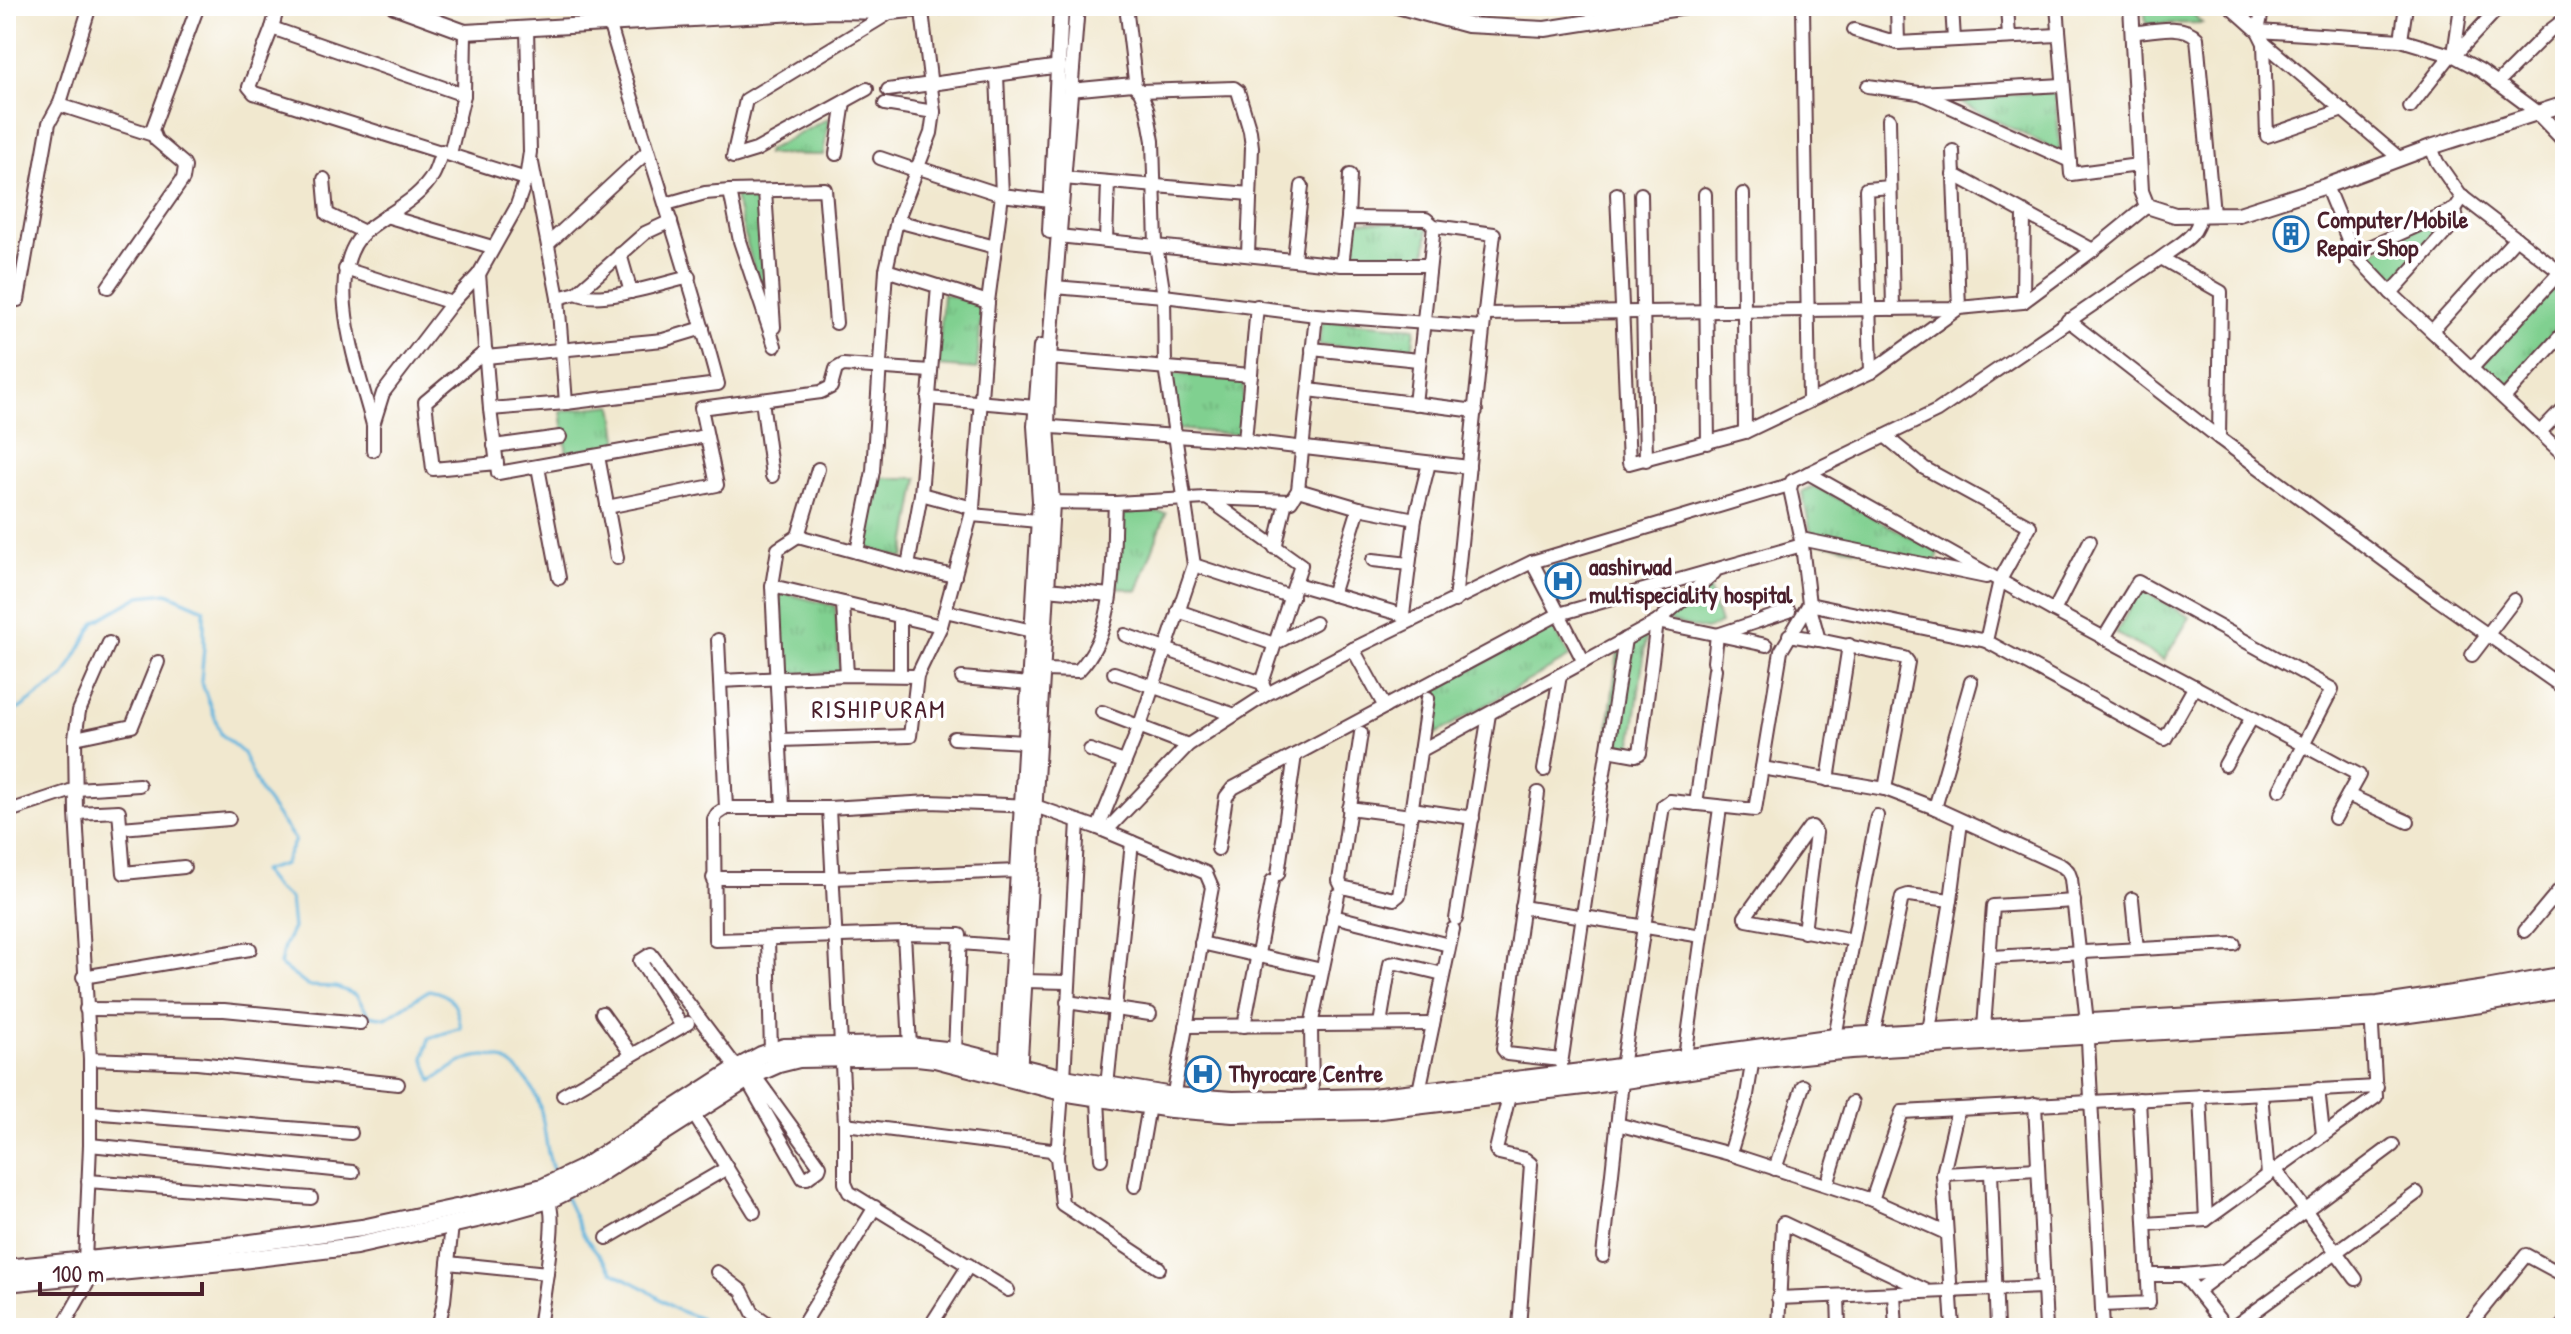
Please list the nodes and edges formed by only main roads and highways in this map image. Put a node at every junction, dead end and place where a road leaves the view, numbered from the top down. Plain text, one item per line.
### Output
1 (2565, 975) edge
2 (2565, 989) edge
3 (2371, 1012) junction
4 (2088, 1028) junction
5 (840, 1052) junction
6 (1754, 1054) junction
7 (1012, 1072) junction
8 (1622, 1074) junction
9 (746, 1075) junction
10 (1103, 1093) junction
11 (1172, 1102) junction
12 (585, 1174) junction
13 (551, 1191) junction
14 (6, 1268) edge
15 (6, 1283) edge

1 - 3 main road
2 - 3 main road
3 - 4 main road
4 - 6 main road
4 - 6 main road
5 - 7 main road
5 - 7 main road
5 - 9 main road
5 - 9 main road
6 - 8 main road
6 - 8 main road
7 - 10 main road
8 - 11 main road
8 - 11 main road
9 - 12 main road
9 - 12 main road
10 - 11 main road
10 - 11 main road
12 - 13 main road
13 - 14 main road
13 - 15 main road

